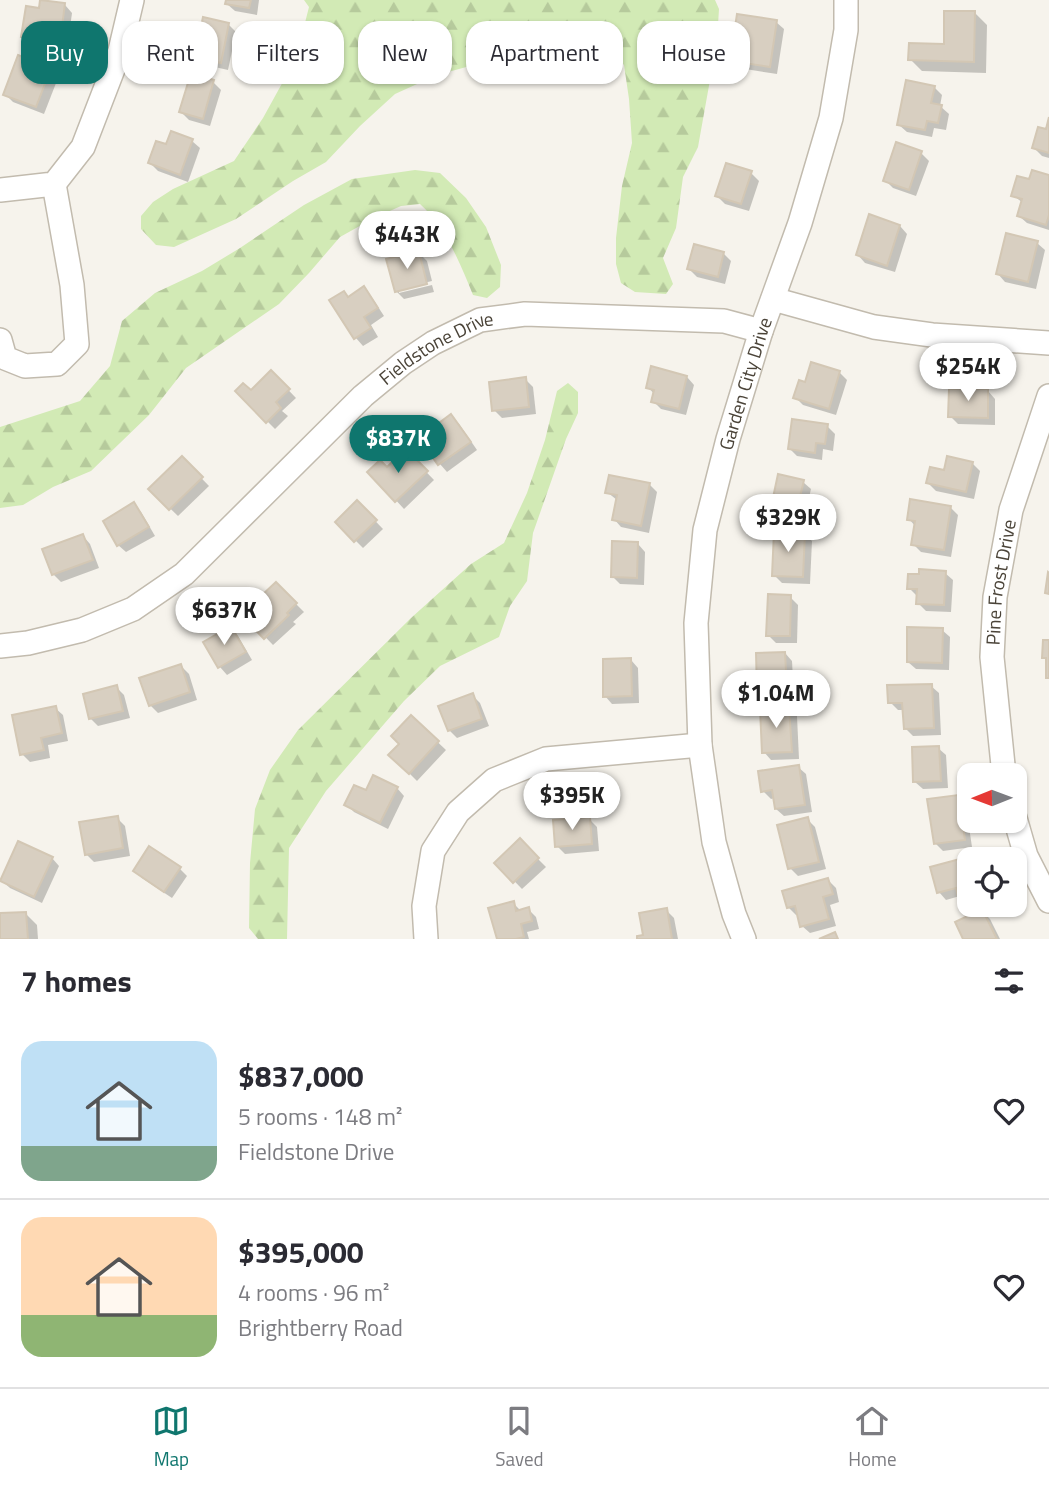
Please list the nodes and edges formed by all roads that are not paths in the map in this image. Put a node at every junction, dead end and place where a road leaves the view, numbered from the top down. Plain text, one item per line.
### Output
1 (132, 0) edge
2 (846, 0) edge
3 (54, 184) junction
4 (0, 190) edge
5 (772, 299) junction
6 (761, 331) junction
7 (0, 340) edge
8 (1049, 343) edge
9 (1049, 396) edge
10 (0, 646) edge
11 (700, 744) junction
12 (1003, 763) edge
13 (1019, 833) edge
14 (1049, 901) edge
15 (426, 939) edge
16 (744, 939) edge

1 - 3 street
2 - 5 street, Garden City Drive
3 - 4 street
3 - 7 street
5 - 6 street, Garden City Drive
5 - 8 street
6 - 10 street, Fieldstone Drive
6 - 11 street, Garden City Drive
9 - 12 street, Pine Frost Drive
11 - 15 street
11 - 16 street, Garden City Drive
13 - 14 street

